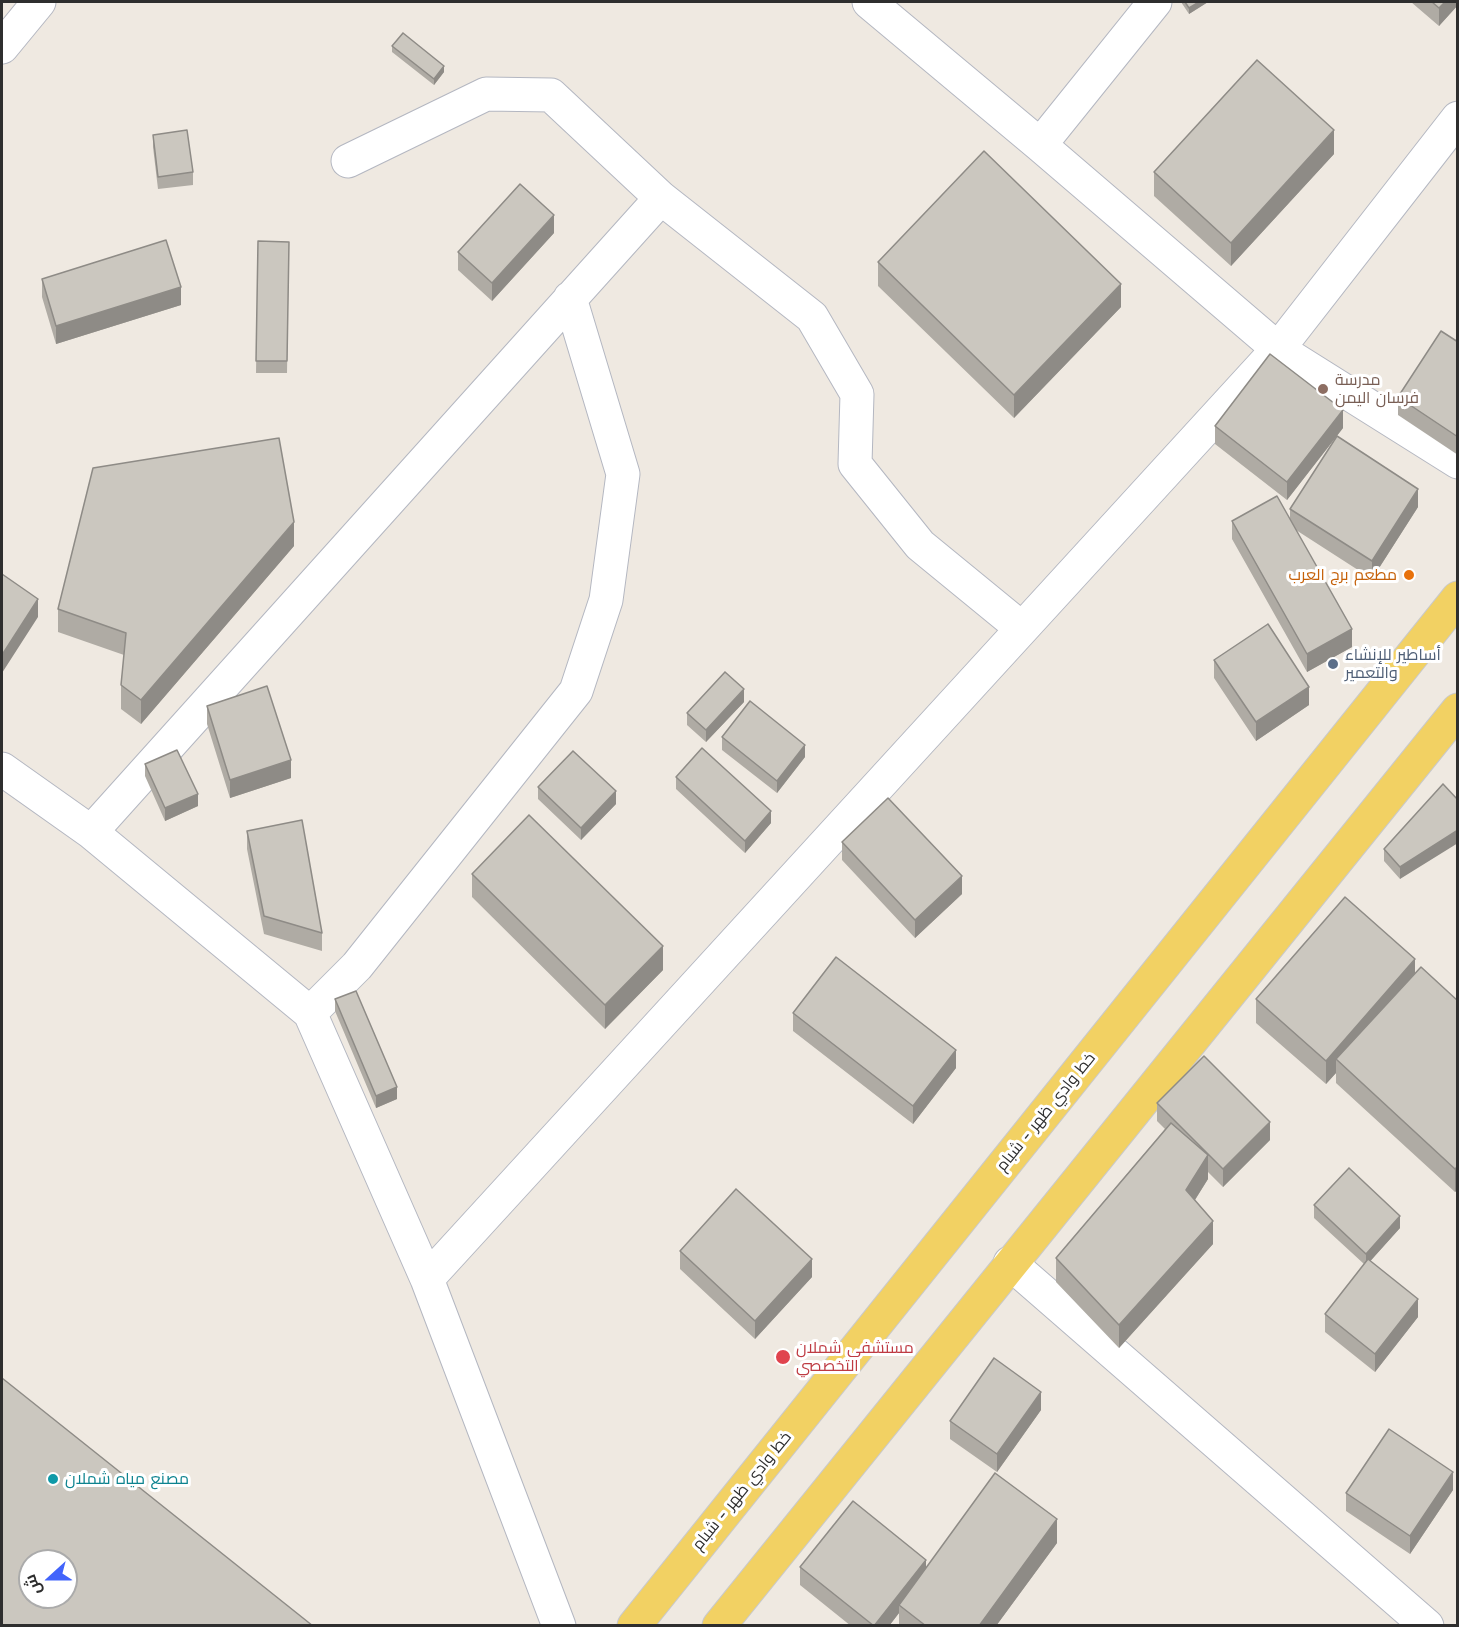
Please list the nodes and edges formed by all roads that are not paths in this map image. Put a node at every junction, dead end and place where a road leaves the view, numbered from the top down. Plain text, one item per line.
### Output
1 (39, 2) edge
2 (868, 2) edge
3 (1155, 2) edge
4 (4, 38) edge
5 (1458, 118) edge
6 (1040, 145) junction
7 (348, 161) dead end
8 (661, 198) junction
9 (570, 298) junction
10 (1278, 349) junction
11 (1458, 462) edge
12 (1458, 598) edge
13 (1014, 622) dead end
14 (1458, 710) edge
15 (2, 769) edge
16 (91, 832) junction
17 (310, 1012) junction
18 (1010, 1263) junction
19 (427, 1279) junction
20 (559, 1626) edge
21 (634, 1626) edge
22 (719, 1626) edge
23 (1427, 1626) edge

1 - 4 street
2 - 6 street
3 - 6 street
5 - 10 street
6 - 10 street
7 - 8 street
8 - 9 street
8 - 13 street
9 - 16 street
9 - 17 street
10 - 11 street
10 - 19 street
12 - 21 main road, خط وادي ظهر - شبام
14 - 18 main road
15 - 16 street
16 - 17 street
17 - 19 street
18 - 22 main road
18 - 23 street
19 - 20 street

